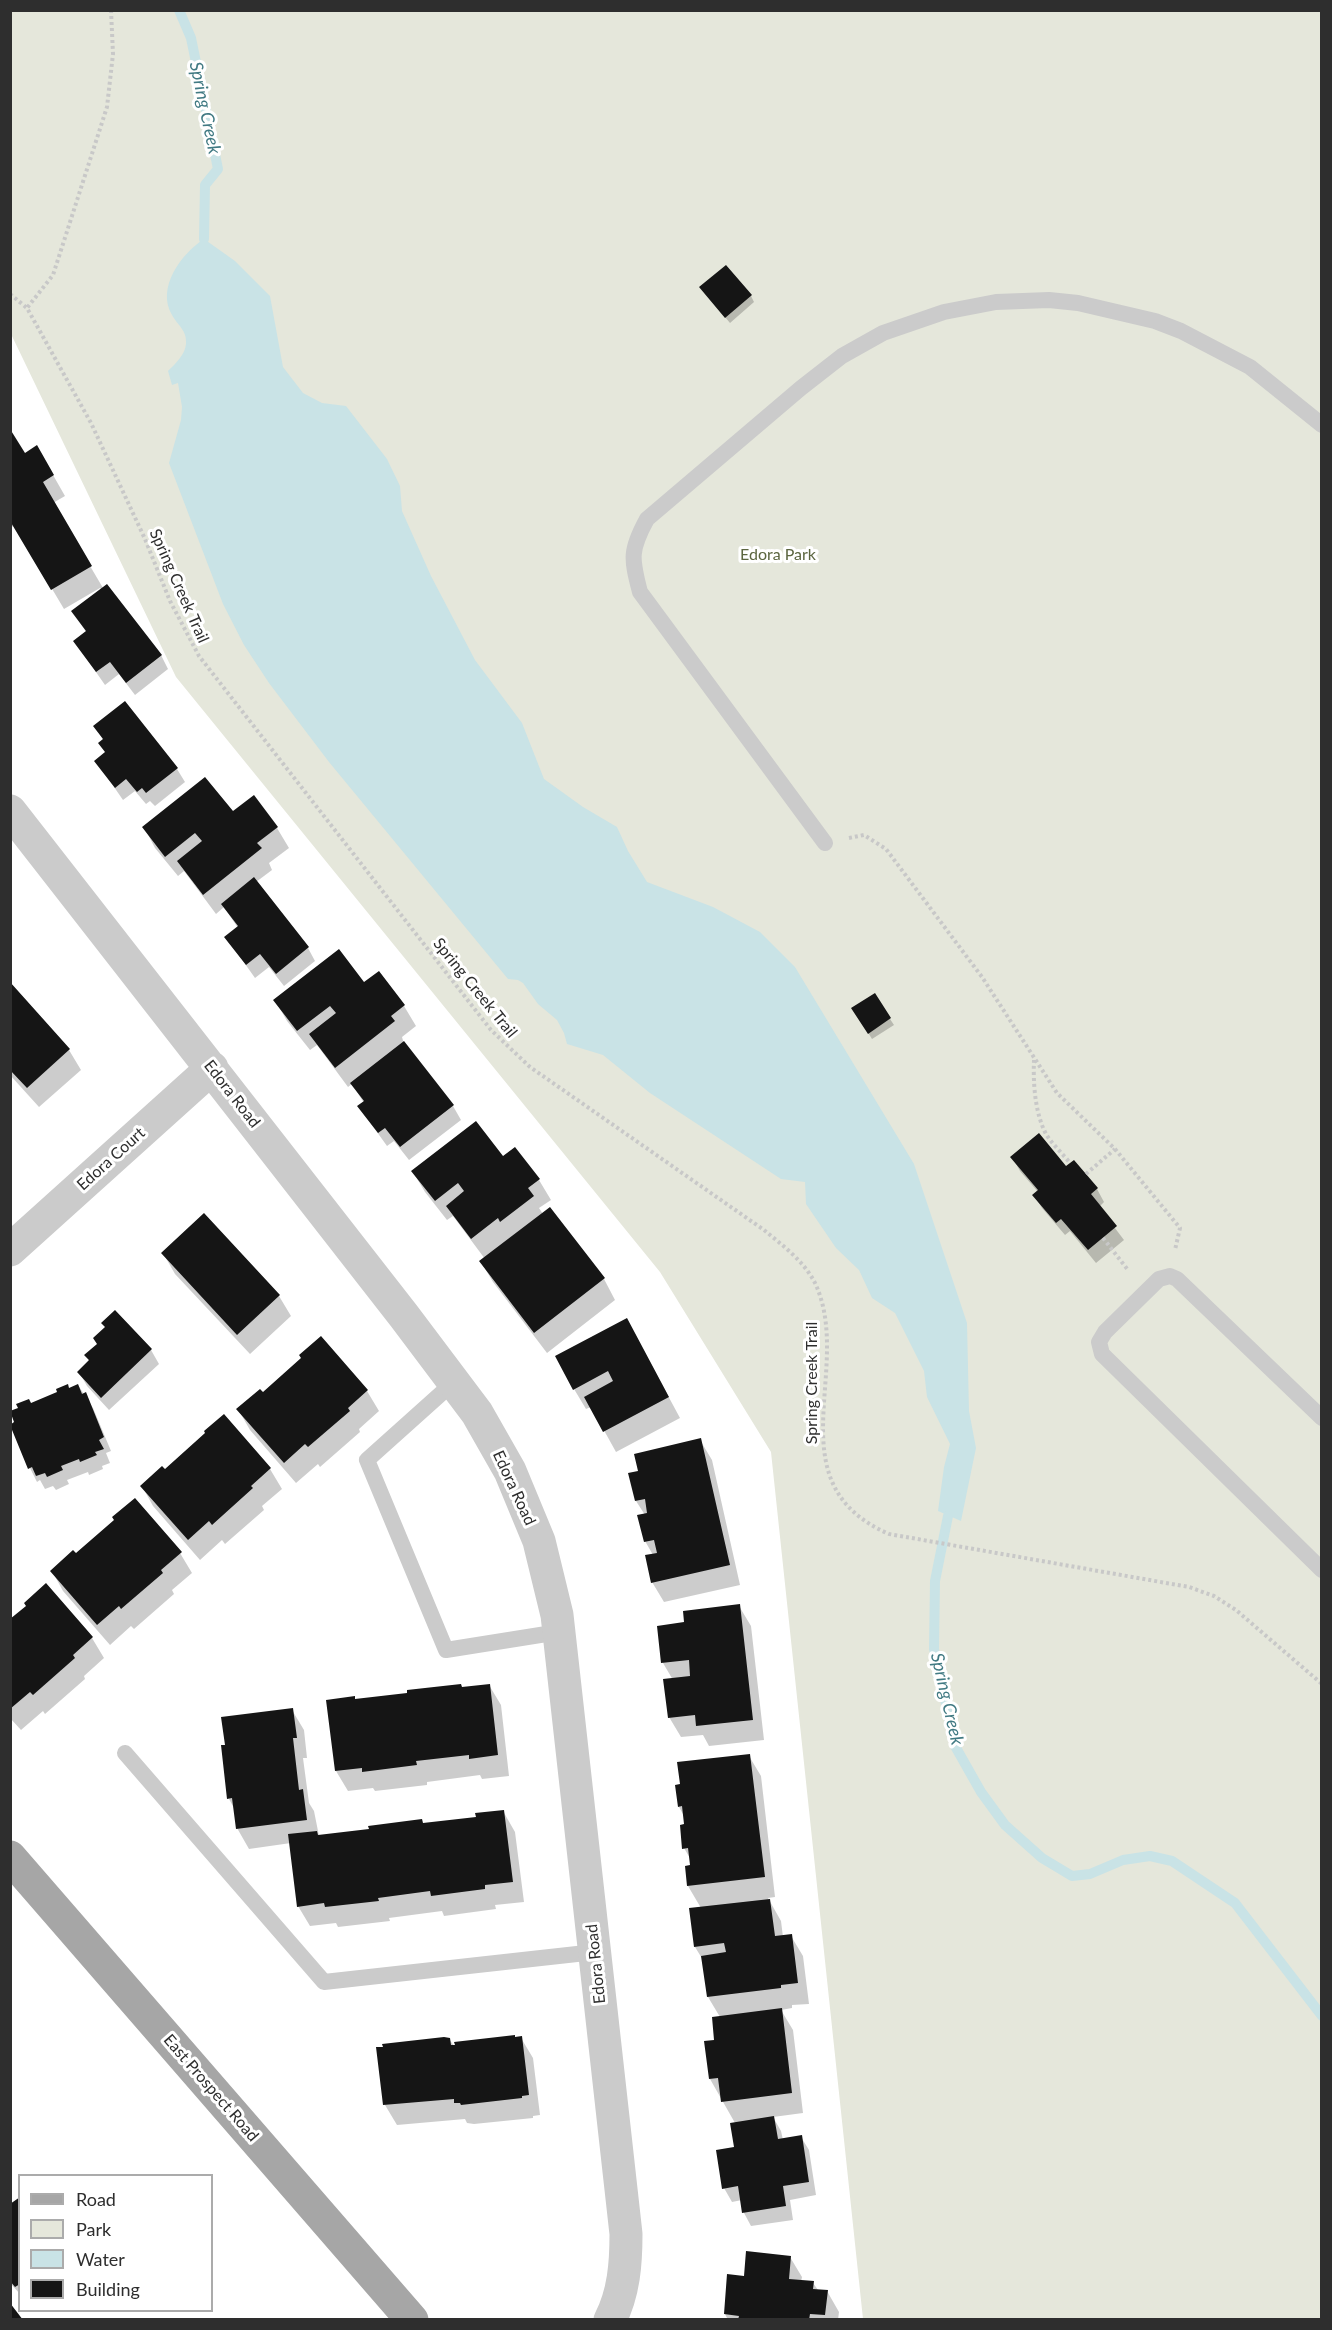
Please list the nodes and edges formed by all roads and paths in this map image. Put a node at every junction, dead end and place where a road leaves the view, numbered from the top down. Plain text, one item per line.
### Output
1 (111, 10) edge
2 (10, 294) edge
3 (27, 308) junction
4 (1322, 425) edge
5 (10, 811) edge
6 (825, 843) joint
7 (1034, 1060) junction
8 (212, 1068) junction
9 (1114, 1149) junction
10 (1070, 1163) dead end
11 (1086, 1174) dead end
12 (1102, 1238) dead end
13 (10, 1250) edge
14 (1170, 1275) junction
15 (1146, 1292) junction
16 (454, 1382) junction
17 (1322, 1418) edge
18 (1322, 1570) edge
19 (559, 1632) junction
20 (1322, 1684) edge
21 (125, 1753) dead end
22 (10, 1857) edge
23 (595, 1952) junction
24 (412, 2319) edge
25 (610, 2319) edge

1 - 3 path
2 - 3 path
3 - 20 path, Spring Creek Trail
4 - 6 lane
5 - 8 street, Edora Road
6 - 7 path
7 - 9 path
7 - 10 path
8 - 13 street, Edora Court
8 - 16 street, Edora Road
9 - 11 path
9 - 14 path
12 - 15 path
14 - 15 lane
14 - 17 lane
15 - 18 lane
16 - 19 street, Edora Road
16 - 19 lane
19 - 23 street, Edora Road
21 - 23 lane
22 - 24 main road, East Prospect Road
23 - 25 street, Edora Road

